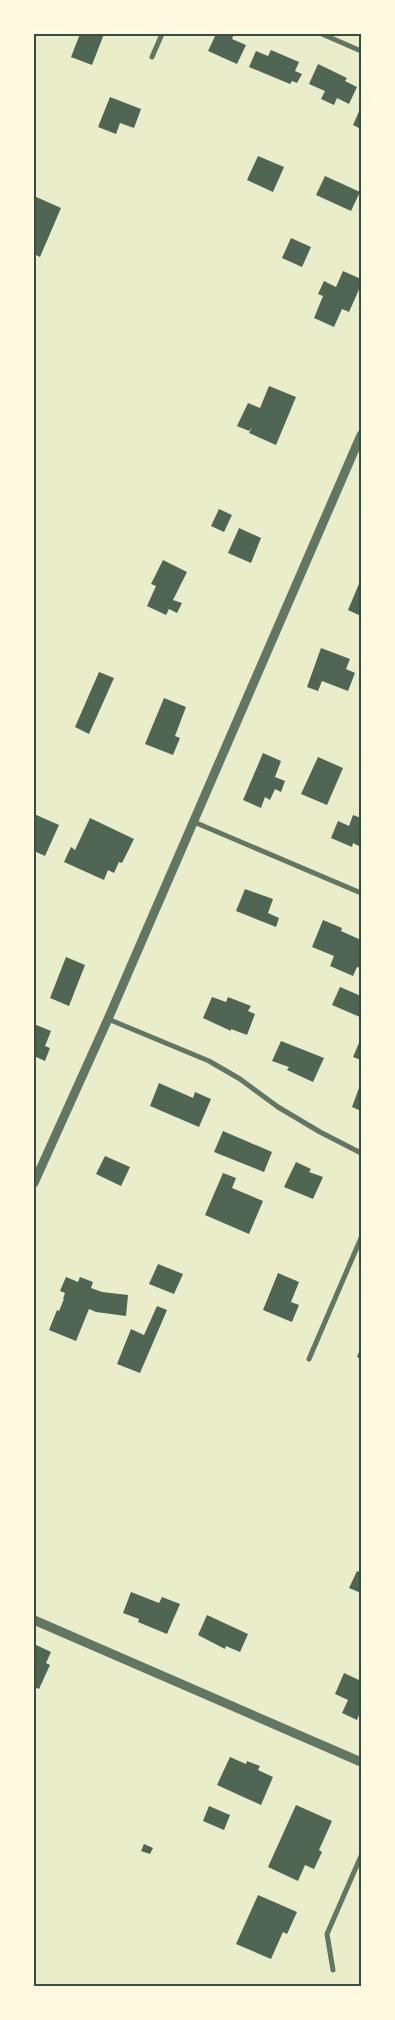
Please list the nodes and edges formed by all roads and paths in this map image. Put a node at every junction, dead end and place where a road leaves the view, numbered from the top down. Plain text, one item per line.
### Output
1 (162, 34) edge
2 (322, 34) edge
3 (361, 51) edge
4 (152, 57) dead end
5 (361, 435) edge
6 (359, 449) edge
7 (194, 822) junction
8 (361, 893) edge
9 (108, 1019) junction
10 (361, 1153) edge
11 (34, 1183) edge
12 (361, 1238) edge
13 (309, 1359) dead end
14 (34, 1620) edge
15 (361, 1762) edge
16 (361, 1856) edge
17 (333, 1970) dead end

1 - 4 street
2 - 3 street
5 - 6 street
6 - 7 street
7 - 8 street
7 - 9 street
9 - 10 street
9 - 11 street
12 - 13 street
14 - 15 street
16 - 17 street

